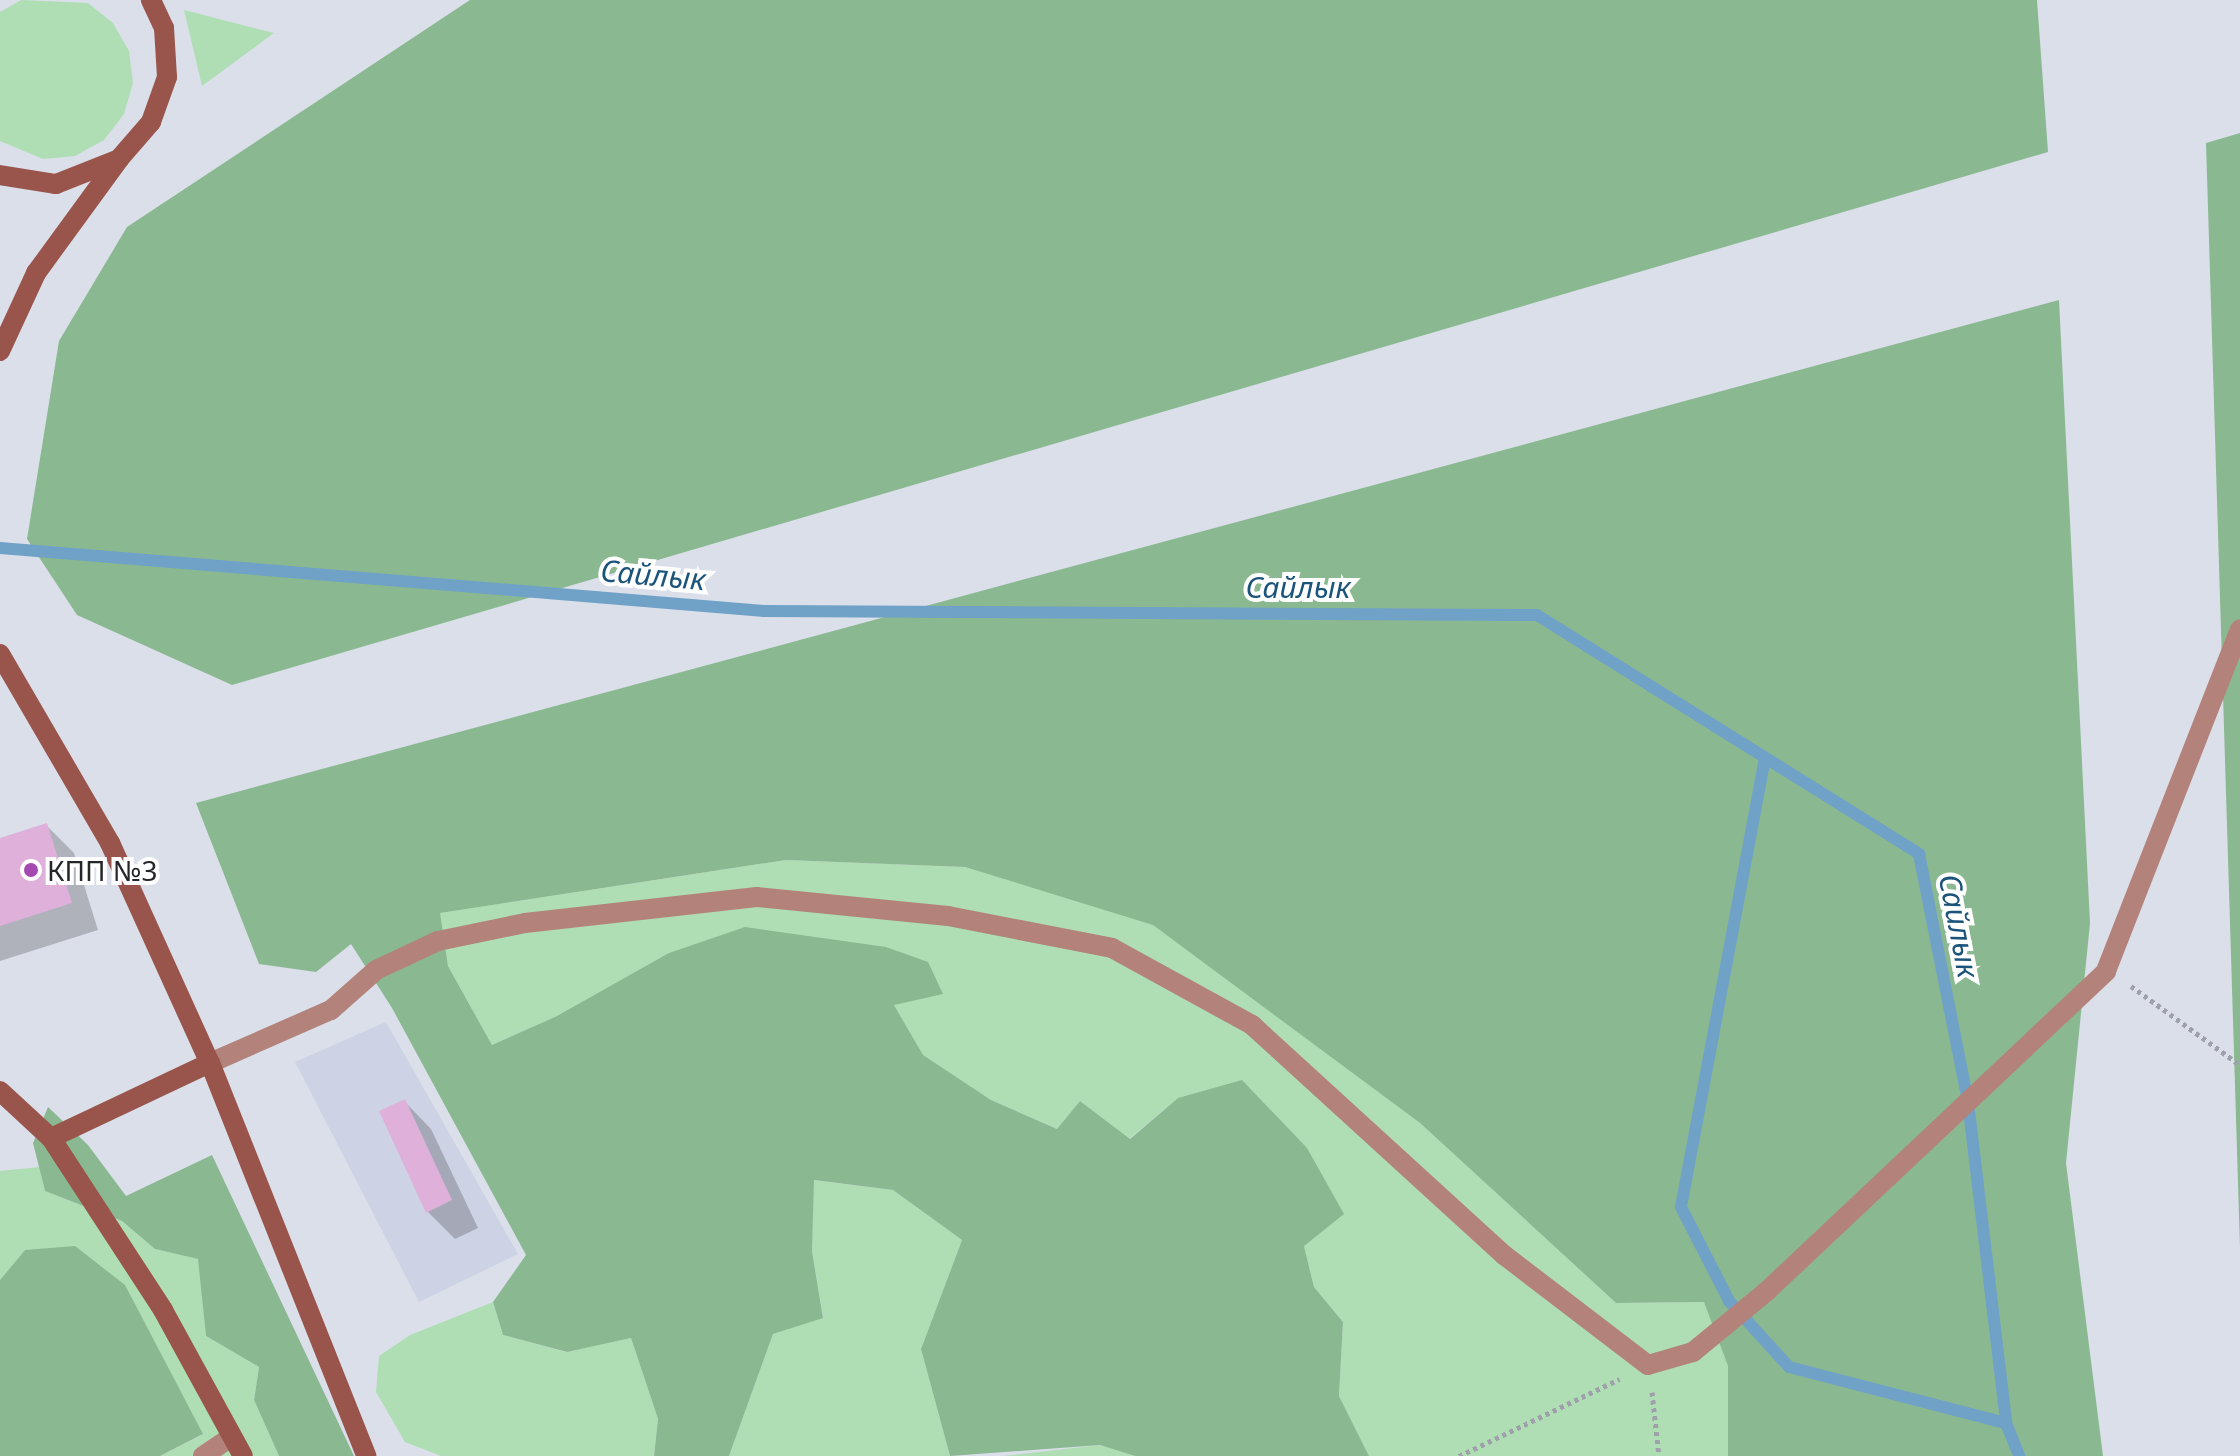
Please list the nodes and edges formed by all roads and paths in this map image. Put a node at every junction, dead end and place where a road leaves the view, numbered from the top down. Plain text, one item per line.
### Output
1 (151, 0) edge
2 (119, 159) junction
3 (0, 175) edge
4 (0, 351) edge
5 (2240, 629) edge
6 (0, 654) edge
7 (2106, 971) junction
8 (210, 1063) junction
9 (2240, 1065) edge
10 (0, 1091) edge
11 (51, 1138) junction
12 (1648, 1365) junction
13 (231, 1437) junction
14 (203, 1456) edge
15 (243, 1456) edge
16 (366, 1456) edge
17 (1459, 1456) edge
18 (1659, 1456) edge

1 - 2 street
2 - 3 street
2 - 4 street
5 - 7 street
6 - 8 street
7 - 9 path
7 - 12 street
8 - 11 street
8 - 12 street
8 - 16 street
10 - 11 street
11 - 13 street
12 - 17 path
12 - 18 path
13 - 14 street
13 - 15 street

